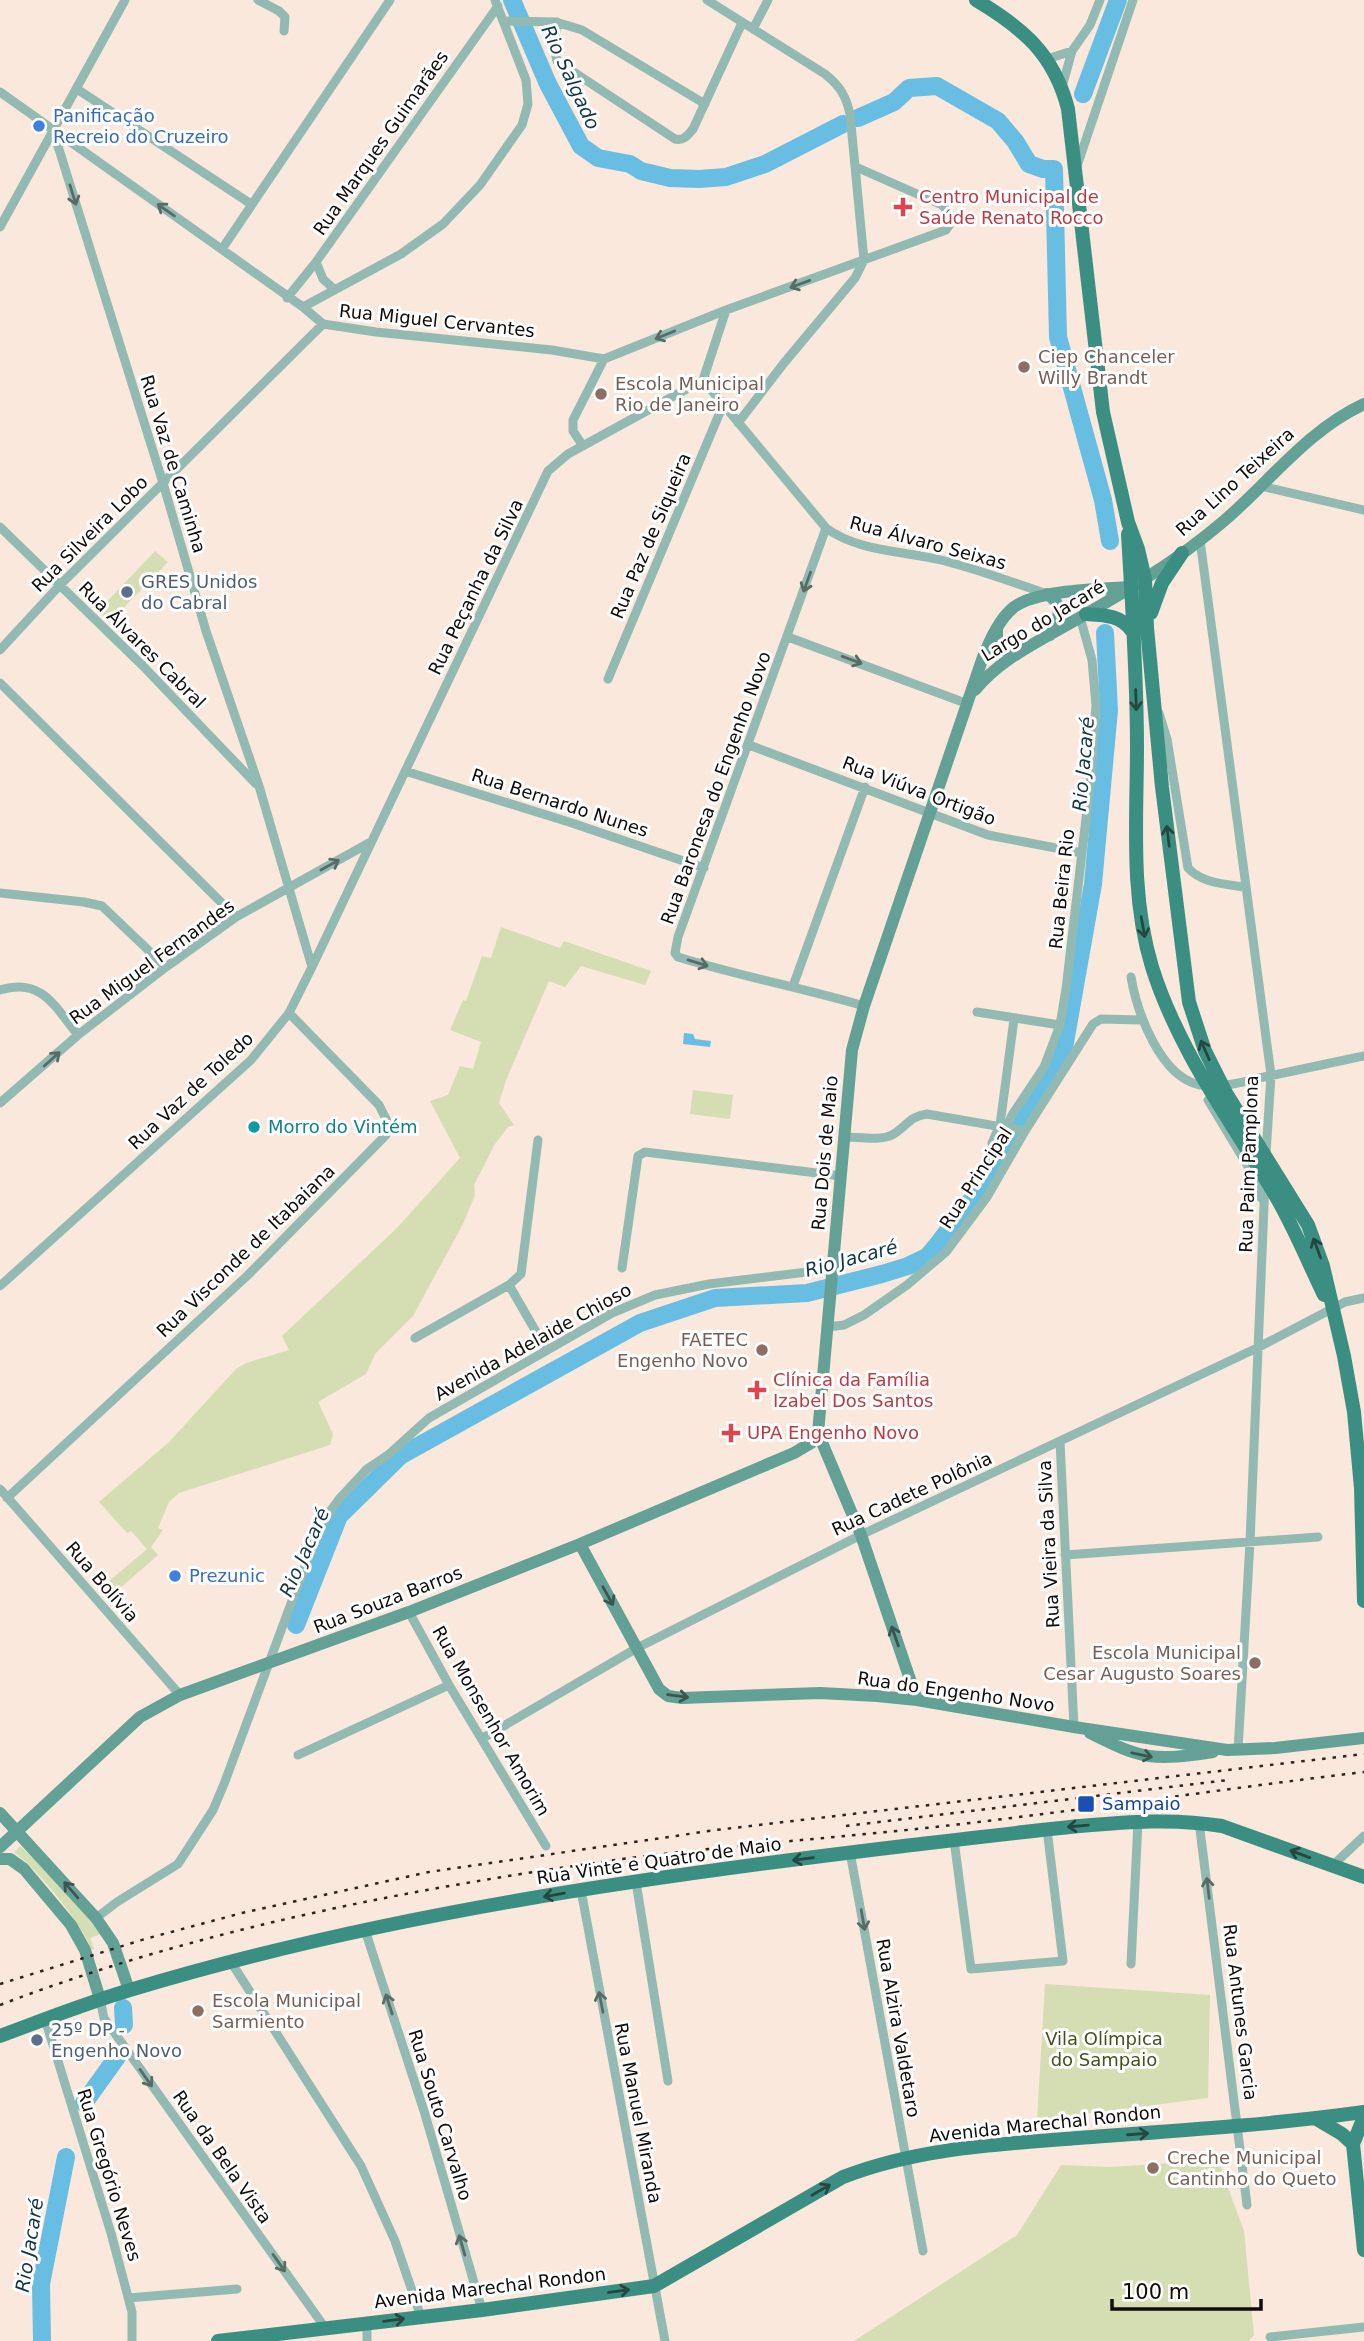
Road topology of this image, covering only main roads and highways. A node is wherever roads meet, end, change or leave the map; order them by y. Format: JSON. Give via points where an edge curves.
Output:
{"nodes":[{"id":1,"x":976,"y":0,"type":"edge"},
{"id":2,"x":1364,"y":404,"type":"edge"},
{"id":3,"x":1128,"y":522,"type":"junction"},
{"id":4,"x":1182,"y":553,"type":"junction"},
{"id":5,"x":1145,"y":579,"type":"junction"},
{"id":6,"x":1131,"y":587,"type":"junction"},
{"id":7,"x":1047,"y":594,"type":"junction"},
{"id":8,"x":1083,"y":616,"type":"junction"},
{"id":9,"x":998,"y":626,"type":"junction"},
{"id":10,"x":1147,"y":628,"type":"junction"},
{"id":11,"x":1132,"y":631,"type":"junction"},
{"id":12,"x":1050,"y":635,"type":"junction"},
{"id":13,"x":1016,"y":654,"type":"junction"},
{"id":14,"x":970,"y":698,"type":"junction"},
{"id":15,"x":1332,"y":1314,"type":"junction"},
{"id":16,"x":818,"y":1433,"type":"junction"},
{"id":17,"x":580,"y":1544,"type":"junction"},
{"id":18,"x":1364,"y":1601,"type":"edge"},
{"id":19,"x":917,"y":1700,"type":"junction"},
{"id":20,"x":1077,"y":1728,"type":"junction"},
{"id":21,"x":1364,"y":1738,"type":"edge"},
{"id":22,"x":1232,"y":1750,"type":"junction"},
{"id":23,"x":7,"y":1822,"type":"edge"},
{"id":24,"x":1,"y":1845,"type":"edge"},
{"id":25,"x":0,"y":1859,"type":"edge"},
{"id":26,"x":1364,"y":1877,"type":"edge"},
{"id":27,"x":129,"y":1990,"type":"junction"},
{"id":28,"x":100,"y":1999,"type":"junction"},
{"id":29,"x":0,"y":2036,"type":"edge"},
{"id":30,"x":1364,"y":2112,"type":"edge"},
{"id":31,"x":1364,"y":2117,"type":"edge"},
{"id":32,"x":1315,"y":2118,"type":"junction"},
{"id":33,"x":1357,"y":2146,"type":"edge"},
{"id":34,"x":1364,"y":2250,"type":"edge"},
{"id":35,"x":218,"y":2341,"type":"edge"}],
"edges":[{"from":1,"to":3,"type":"main road","via":[[1029,37],[1047,59],[1067,102],[1100,393]]},
{"from":2,"to":4,"type":"main road","name":"Rua Lino Teixeira","via":[[1314,435]]},
{"from":3,"to":5,"type":"main road"},
{"from":3,"to":6,"type":"main road"},
{"from":4,"to":5,"type":"main road","name":"Rua Lino Teixeira"},
{"from":4,"to":10,"type":"main road","via":[[1158,591]]},
{"from":5,"to":6,"type":"main road","name":"Rua Lino Teixeira"},
{"from":5,"to":10,"type":"main road"},
{"from":6,"to":7,"type":"main road","name":"Largo do Jacaré"},
{"from":6,"to":8,"type":"main road","name":"Largo do Jacaré"},
{"from":6,"to":11,"type":"main road"},
{"from":7,"to":9,"type":"main road","name":"Largo do Jacaré","via":[[1013,608]]},
{"from":7,"to":12,"type":"main road","via":[[1059,608]]},
{"from":8,"to":11,"type":"main road","via":[[1122,620]]},
{"from":8,"to":12,"type":"main road","name":"Largo do Jacaré"},
{"from":9,"to":13,"type":"main road","via":[[997,643]]},
{"from":9,"to":14,"type":"main road","name":"Largo do Jacaré","via":[[982,657]]},
{"from":15,"to":10,"type":"main road","one_way":true,"via":[[1317,1247],[1288,1191],[1226,1093],[1195,1024],[1185,976]]},
{"from":11,"to":15,"type":"main road","one_way":true,"via":[[1139,898],[1152,967],[1180,1034],[1276,1197]]},
{"from":12,"to":13,"type":"main road","name":"Largo do Jacaré"},
{"from":13,"to":14,"type":"main road","name":"Largo do Jacaré","via":[[992,671]]},
{"from":14,"to":16,"type":"main road","name":"Rua Dois de Maio","via":[[852,1050]]},
{"from":15,"to":18,"type":"main road","via":[[1349,1379],[1361,1488]]},
{"from":16,"to":17,"type":"main road","name":"Rua Souza Barros","via":[[794,1453]]},
{"from":19,"to":16,"type":"main road","name":"Rua Dois de Maio","one_way":true,"via":[[860,1535]]},
{"from":17,"to":19,"type":"main road","name":"Rua do Engenho Novo","one_way":true,"via":[[663,1693],[674,1697],[820,1693]]},
{"from":17,"to":23,"type":"main road","name":"Rua Souza Barros","via":[[180,1695],[140,1717],[49,1803]]},
{"from":19,"to":20,"type":"main road","name":"Rua do Engenho Novo"},
{"from":20,"to":22,"type":"main road","name":"Rua do Engenho Novo"},
{"from":20,"to":22,"type":"main road","name":"Rua do Engenho Novo","one_way":true,"via":[[1142,1756],[1173,1758]]},
{"from":21,"to":22,"type":"main road"},
{"from":23,"to":24,"type":"main road","name":"Rua Souza Barros"},
{"from":27,"to":23,"type":"main road","one_way":true,"via":[[113,1943],[96,1918]]},
{"from":25,"to":28,"type":"main road","via":[[10,1859],[24,1869],[71,1925],[85,1950]]},
{"from":26,"to":27,"type":"main road","name":"Rua Vinte e Quatro de Maio","one_way":true,"via":[[1199,1822],[1047,1829],[581,1890],[365,1930]]},
{"from":27,"to":28,"type":"main road","name":"Rua Vinte e Quatro de Maio"},
{"from":28,"to":29,"type":"main road","name":"Rua Vinte e Quatro de Maio"},
{"from":30,"to":32,"type":"main road","name":"Avenida Marechal Rondon"},
{"from":31,"to":33,"type":"main road"},
{"from":32,"to":33,"type":"main road"},
{"from":35,"to":32,"type":"main road","name":"Avenida Marechal Rondon","one_way":true,"via":[[654,2286],[844,2177],[876,2165],[970,2148]]},
{"from":33,"to":34,"type":"main road"}]}
